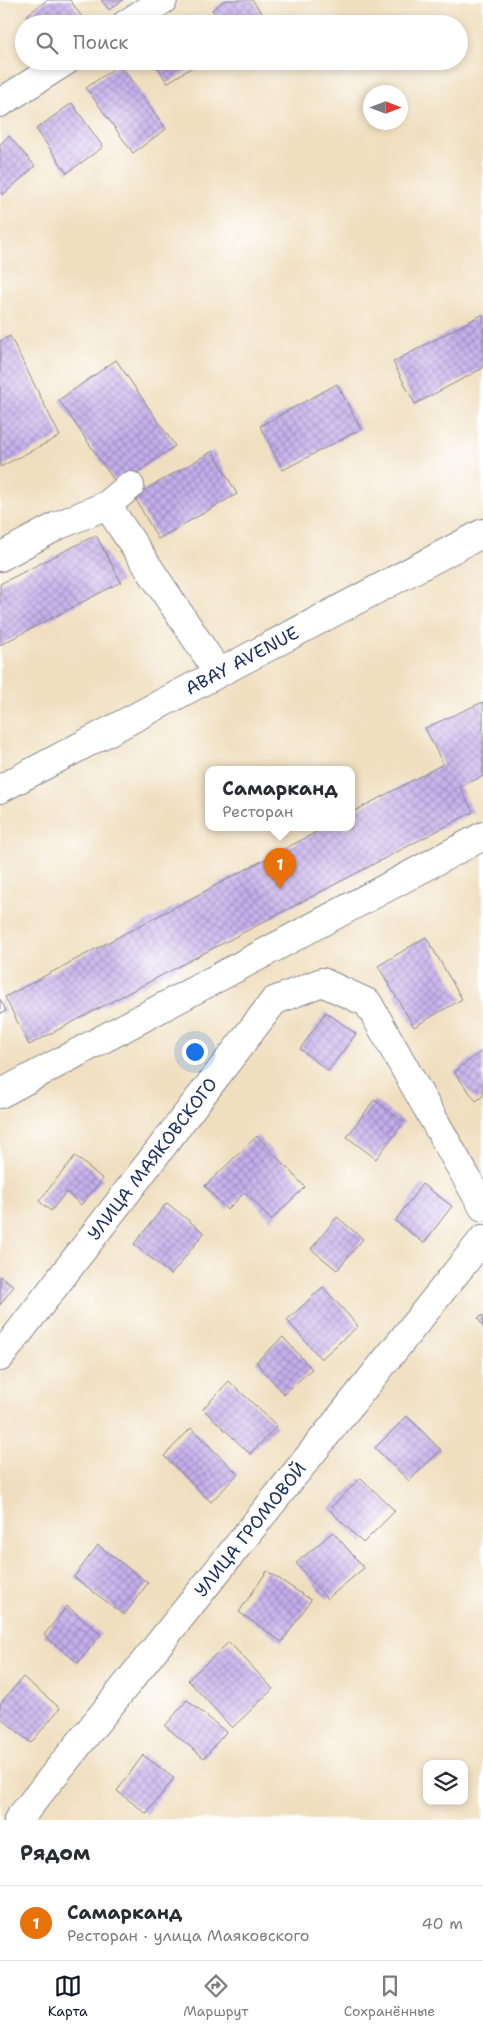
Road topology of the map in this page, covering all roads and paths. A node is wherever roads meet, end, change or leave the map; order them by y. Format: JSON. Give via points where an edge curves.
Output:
{"nodes":[{"id":1,"x":164,"y":0,"type":"edge"},
{"id":2,"x":140,"y":15,"type":"edge"},
{"id":3,"x":52,"y":70,"type":"edge"},
{"id":4,"x":0,"y":103,"type":"edge"},
{"id":5,"x":130,"y":486,"type":"dead end"},
{"id":6,"x":106,"y":505,"type":"junction"},
{"id":7,"x":483,"y":533,"type":"edge"},
{"id":8,"x":0,"y":557,"type":"edge"},
{"id":9,"x":218,"y":672,"type":"junction"},
{"id":10,"x":0,"y":789,"type":"edge"},
{"id":11,"x":483,"y":836,"type":"edge"},
{"id":12,"x":0,"y":1094,"type":"edge"},
{"id":13,"x":483,"y":1207,"type":"edge"},
{"id":14,"x":483,"y":1239,"type":"edge"},
{"id":15,"x":0,"y":1357,"type":"edge"},
{"id":16,"x":18,"y":1820,"type":"edge"}],
"edges":[{"from":1,"to":2,"type":"street"},
{"from":3,"to":4,"type":"street"},
{"from":5,"to":6,"type":"street"},
{"from":6,"to":8,"type":"street","via":[[57,526]]},
{"from":6,"to":9,"type":"street"},
{"from":7,"to":9,"type":"street","name":"ABAY AVENUE"},
{"from":9,"to":10,"type":"street","name":"ABAY AVENUE"},
{"from":11,"to":12,"type":"street"},
{"from":13,"to":15,"type":"street","name":"УЛИЦА МАЯКОВСКОГО","via":[[368,1003],[322,982],[274,1001]]},
{"from":14,"to":16,"type":"street","name":"УЛИЦА ГРОМОВОЙ"}]}
